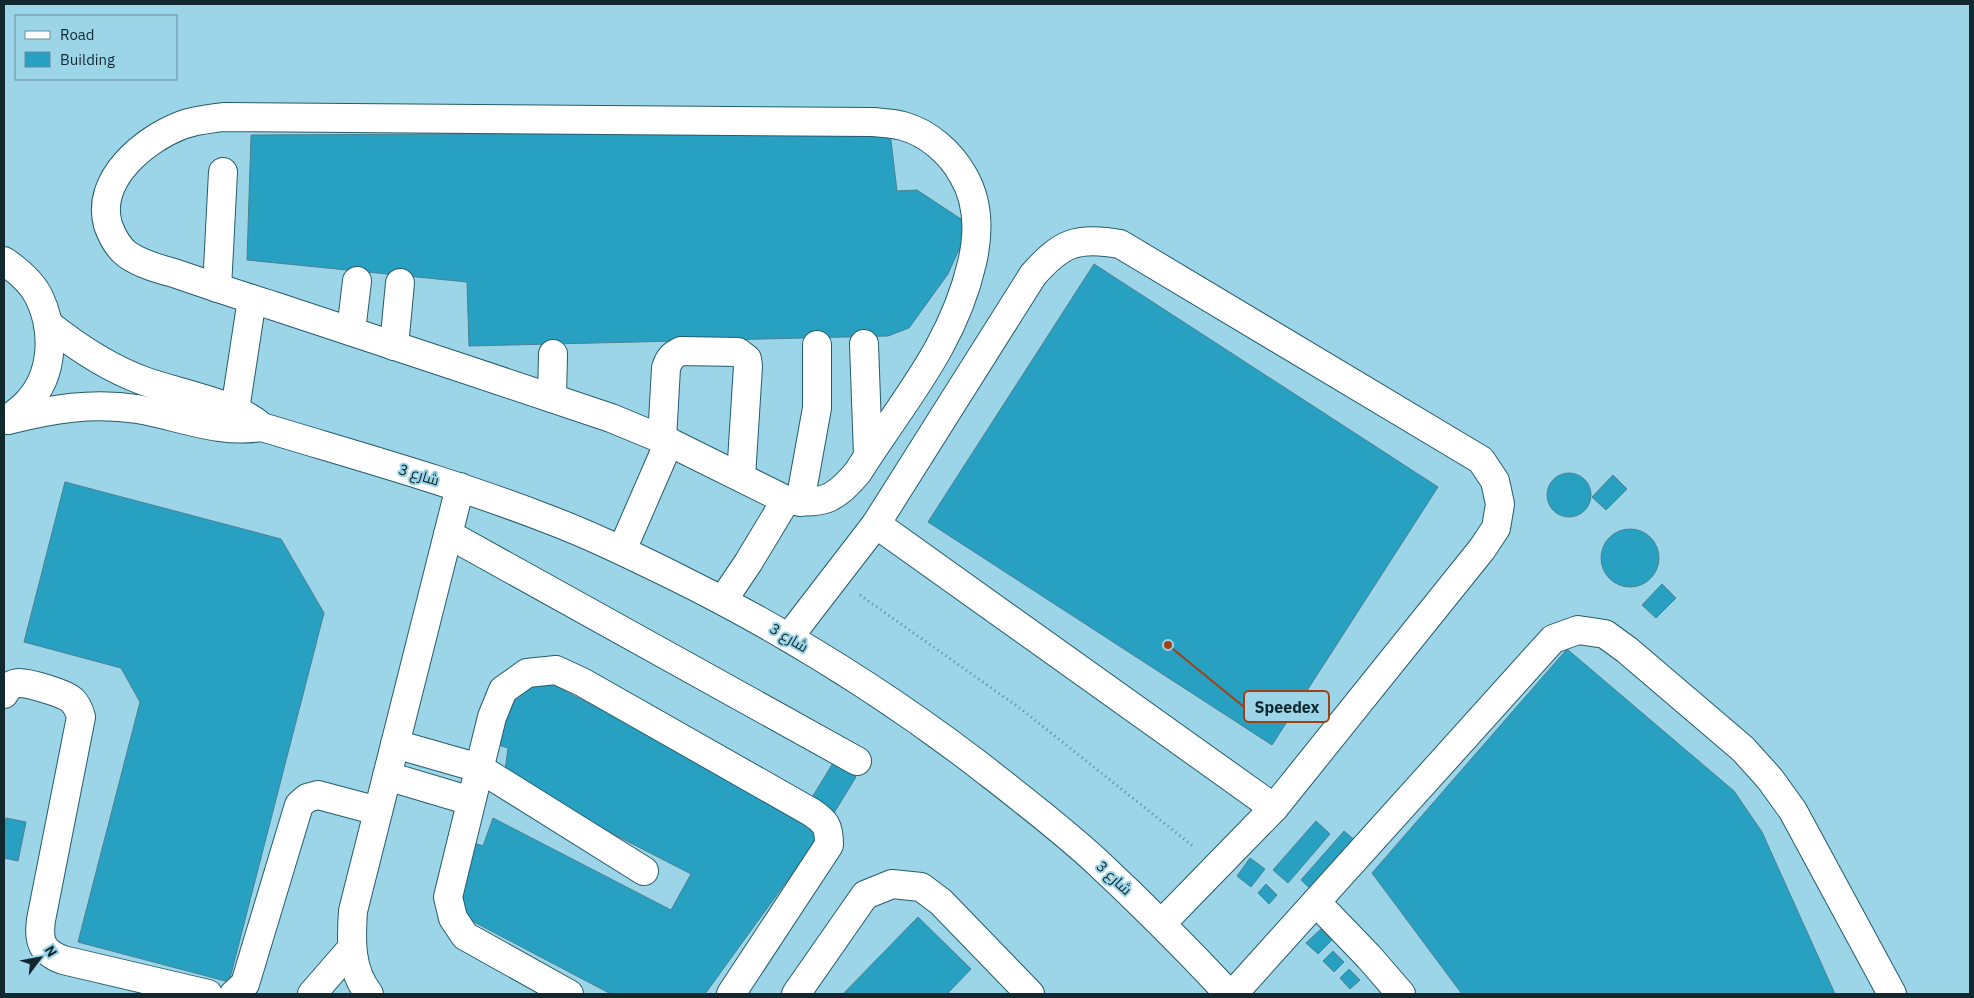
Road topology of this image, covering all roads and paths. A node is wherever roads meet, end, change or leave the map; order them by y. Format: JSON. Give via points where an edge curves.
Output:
{"nodes":[{"id":1,"x":223,"y":172,"type":"dead end"},
{"id":2,"x":4,"y":262,"type":"edge"},
{"id":3,"x":357,"y":281,"type":"dead end"},
{"id":4,"x":400,"y":283,"type":"dead end"},
{"id":5,"x":217,"y":288,"type":"junction"},
{"id":6,"x":252,"y":299,"type":"junction"},
{"id":7,"x":48,"y":324,"type":"junction"},
{"id":8,"x":351,"y":331,"type":"junction"},
{"id":9,"x":864,"y":344,"type":"dead end"},
{"id":10,"x":817,"y":345,"type":"dead end"},
{"id":11,"x":394,"y":346,"type":"junction"},
{"id":12,"x":553,"y":354,"type":"dead end"},
{"id":13,"x":552,"y":398,"type":"junction"},
{"id":14,"x":235,"y":410,"type":"junction"},
{"id":15,"x":6,"y":421,"type":"edge"},
{"id":16,"x":262,"y":427,"type":"junction"},
{"id":17,"x":665,"y":440,"type":"junction"},
{"id":18,"x":868,"y":455,"type":"junction"},
{"id":19,"x":741,"y":477,"type":"junction"},
{"id":20,"x":460,"y":487,"type":"junction"},
{"id":21,"x":793,"y":501,"type":"junction"},
{"id":22,"x":876,"y":524,"type":"junction"},
{"id":23,"x":448,"y":534,"type":"junction"},
{"id":24,"x":622,"y":550,"type":"junction"},
{"id":25,"x":835,"y":577,"type":"junction"},
{"id":26,"x":723,"y":600,"type":"junction"},
{"id":27,"x":789,"y":637,"type":"junction"},
{"id":28,"x":4,"y":694,"type":"edge"},
{"id":29,"x":395,"y":744,"type":"junction"},
{"id":30,"x":857,"y":761,"type":"dead end"},
{"id":31,"x":479,"y":768,"type":"junction"},
{"id":32,"x":387,"y":776,"type":"junction"},
{"id":33,"x":471,"y":801,"type":"junction"},
{"id":34,"x":1274,"y":808,"type":"junction"},
{"id":35,"x":378,"y":812,"type":"junction"},
{"id":36,"x":1218,"y":866,"type":"junction"},
{"id":37,"x":644,"y":871,"type":"dead end"},
{"id":38,"x":1316,"y":902,"type":"junction"},
{"id":39,"x":1162,"y":923,"type":"junction"},
{"id":40,"x":352,"y":948,"type":"junction"},
{"id":41,"x":367,"y":993,"type":"edge"},
{"id":42,"x":208,"y":994,"type":"edge"},
{"id":43,"x":234,"y":994,"type":"edge"},
{"id":44,"x":312,"y":994,"type":"edge"},
{"id":45,"x":569,"y":994,"type":"edge"},
{"id":46,"x":731,"y":994,"type":"edge"},
{"id":47,"x":796,"y":994,"type":"edge"},
{"id":48,"x":1030,"y":994,"type":"edge"},
{"id":49,"x":1229,"y":994,"type":"edge"},
{"id":50,"x":1233,"y":994,"type":"edge"},
{"id":51,"x":1401,"y":994,"type":"edge"},
{"id":52,"x":1892,"y":994,"type":"edge"}],
"edges":[{"from":1,"to":5,"type":"street"},
{"from":2,"to":7,"type":"street","via":[[19,272],[38,295]]},
{"from":3,"to":8,"type":"street"},
{"from":4,"to":11,"type":"street"},
{"from":5,"to":6,"type":"street"},
{"from":5,"to":18,"type":"street","via":[[128,255],[112,238],[106,216],[108,192],[132,157],[165,132],[203,119],[862,122],[903,126],[931,139],[955,160],[970,187],[977,217],[975,248],[966,288],[944,341]]},
{"from":6,"to":8,"type":"street"},
{"from":6,"to":14,"type":"street"},
{"from":7,"to":14,"type":"street","name":"شارع 3","via":[[86,352],[119,370]]},
{"from":7,"to":15,"type":"street","via":[[50,352],[43,378],[28,402]]},
{"from":8,"to":11,"type":"street"},
{"from":9,"to":18,"type":"street"},
{"from":10,"to":21,"type":"street","via":[[817,408]]},
{"from":11,"to":13,"type":"street"},
{"from":12,"to":13,"type":"street"},
{"from":13,"to":17,"type":"street"},
{"from":14,"to":16,"type":"street","name":"شارع 3"},
{"from":15,"to":16,"type":"street","name":"شارع 3","via":[[59,408],[112,406],[233,430]]},
{"from":16,"to":20,"type":"street","name":"شارع 3"},
{"from":17,"to":19,"type":"street"},
{"from":17,"to":19,"type":"street","via":[[668,360],[681,350],[743,354],[748,366]]},
{"from":17,"to":24,"type":"street"},
{"from":18,"to":21,"type":"street","via":[[845,488],[827,499],[806,503]]},
{"from":19,"to":21,"type":"street"},
{"from":20,"to":23,"type":"street"},
{"from":20,"to":24,"type":"street","name":"شارع 3","via":[[547,518]]},
{"from":21,"to":26,"type":"street"},
{"from":22,"to":25,"type":"street"},
{"from":22,"to":34,"type":"street"},
{"from":22,"to":34,"type":"street","via":[[1033,276],[1049,256],[1071,244],[1095,240],[1120,244],[1481,460],[1495,480],[1500,504],[1496,528]]},
{"from":23,"to":29,"type":"street"},
{"from":23,"to":30,"type":"street"},
{"from":24,"to":26,"type":"street","name":"شارع 3"},
{"from":25,"to":27,"type":"street"},
{"from":25,"to":36,"type":"path","via":[[1021,709]]},
{"from":26,"to":27,"type":"street","name":"شارع 3"},
{"from":27,"to":39,"type":"street","name":"شارع 3","via":[[869,687],[1021,798]]},
{"from":28,"to":42,"type":"street","via":[[10,686],[18,683],[59,694],[78,706],[81,717],[41,920],[42,946],[63,960]]},
{"from":29,"to":31,"type":"street"},
{"from":29,"to":32,"type":"street"},
{"from":31,"to":33,"type":"street"},
{"from":31,"to":37,"type":"street"},
{"from":31,"to":46,"type":"street","via":[[492,717],[503,690],[527,673],[556,670],[822,819],[829,831],[829,845]]},
{"from":32,"to":33,"type":"street"},
{"from":32,"to":35,"type":"street"},
{"from":33,"to":45,"type":"street","via":[[448,897],[453,918],[466,936]]},
{"from":34,"to":36,"type":"street"},
{"from":35,"to":40,"type":"street","via":[[353,910]]},
{"from":35,"to":43,"type":"street","via":[[318,795],[299,805],[245,984]]},
{"from":36,"to":39,"type":"street"},
{"from":38,"to":50,"type":"street"},
{"from":38,"to":51,"type":"street"},
{"from":38,"to":52,"type":"street","via":[[1553,639],[1578,630],[1605,634],[1743,749],[1770,779],[1793,811]]},
{"from":39,"to":49,"type":"street","name":"شارع 3"},
{"from":40,"to":41,"type":"street","via":[[355,968]]},
{"from":40,"to":44,"type":"street"},
{"from":47,"to":48,"type":"street","via":[[865,895],[892,884],[921,887],[941,902]]}]}
